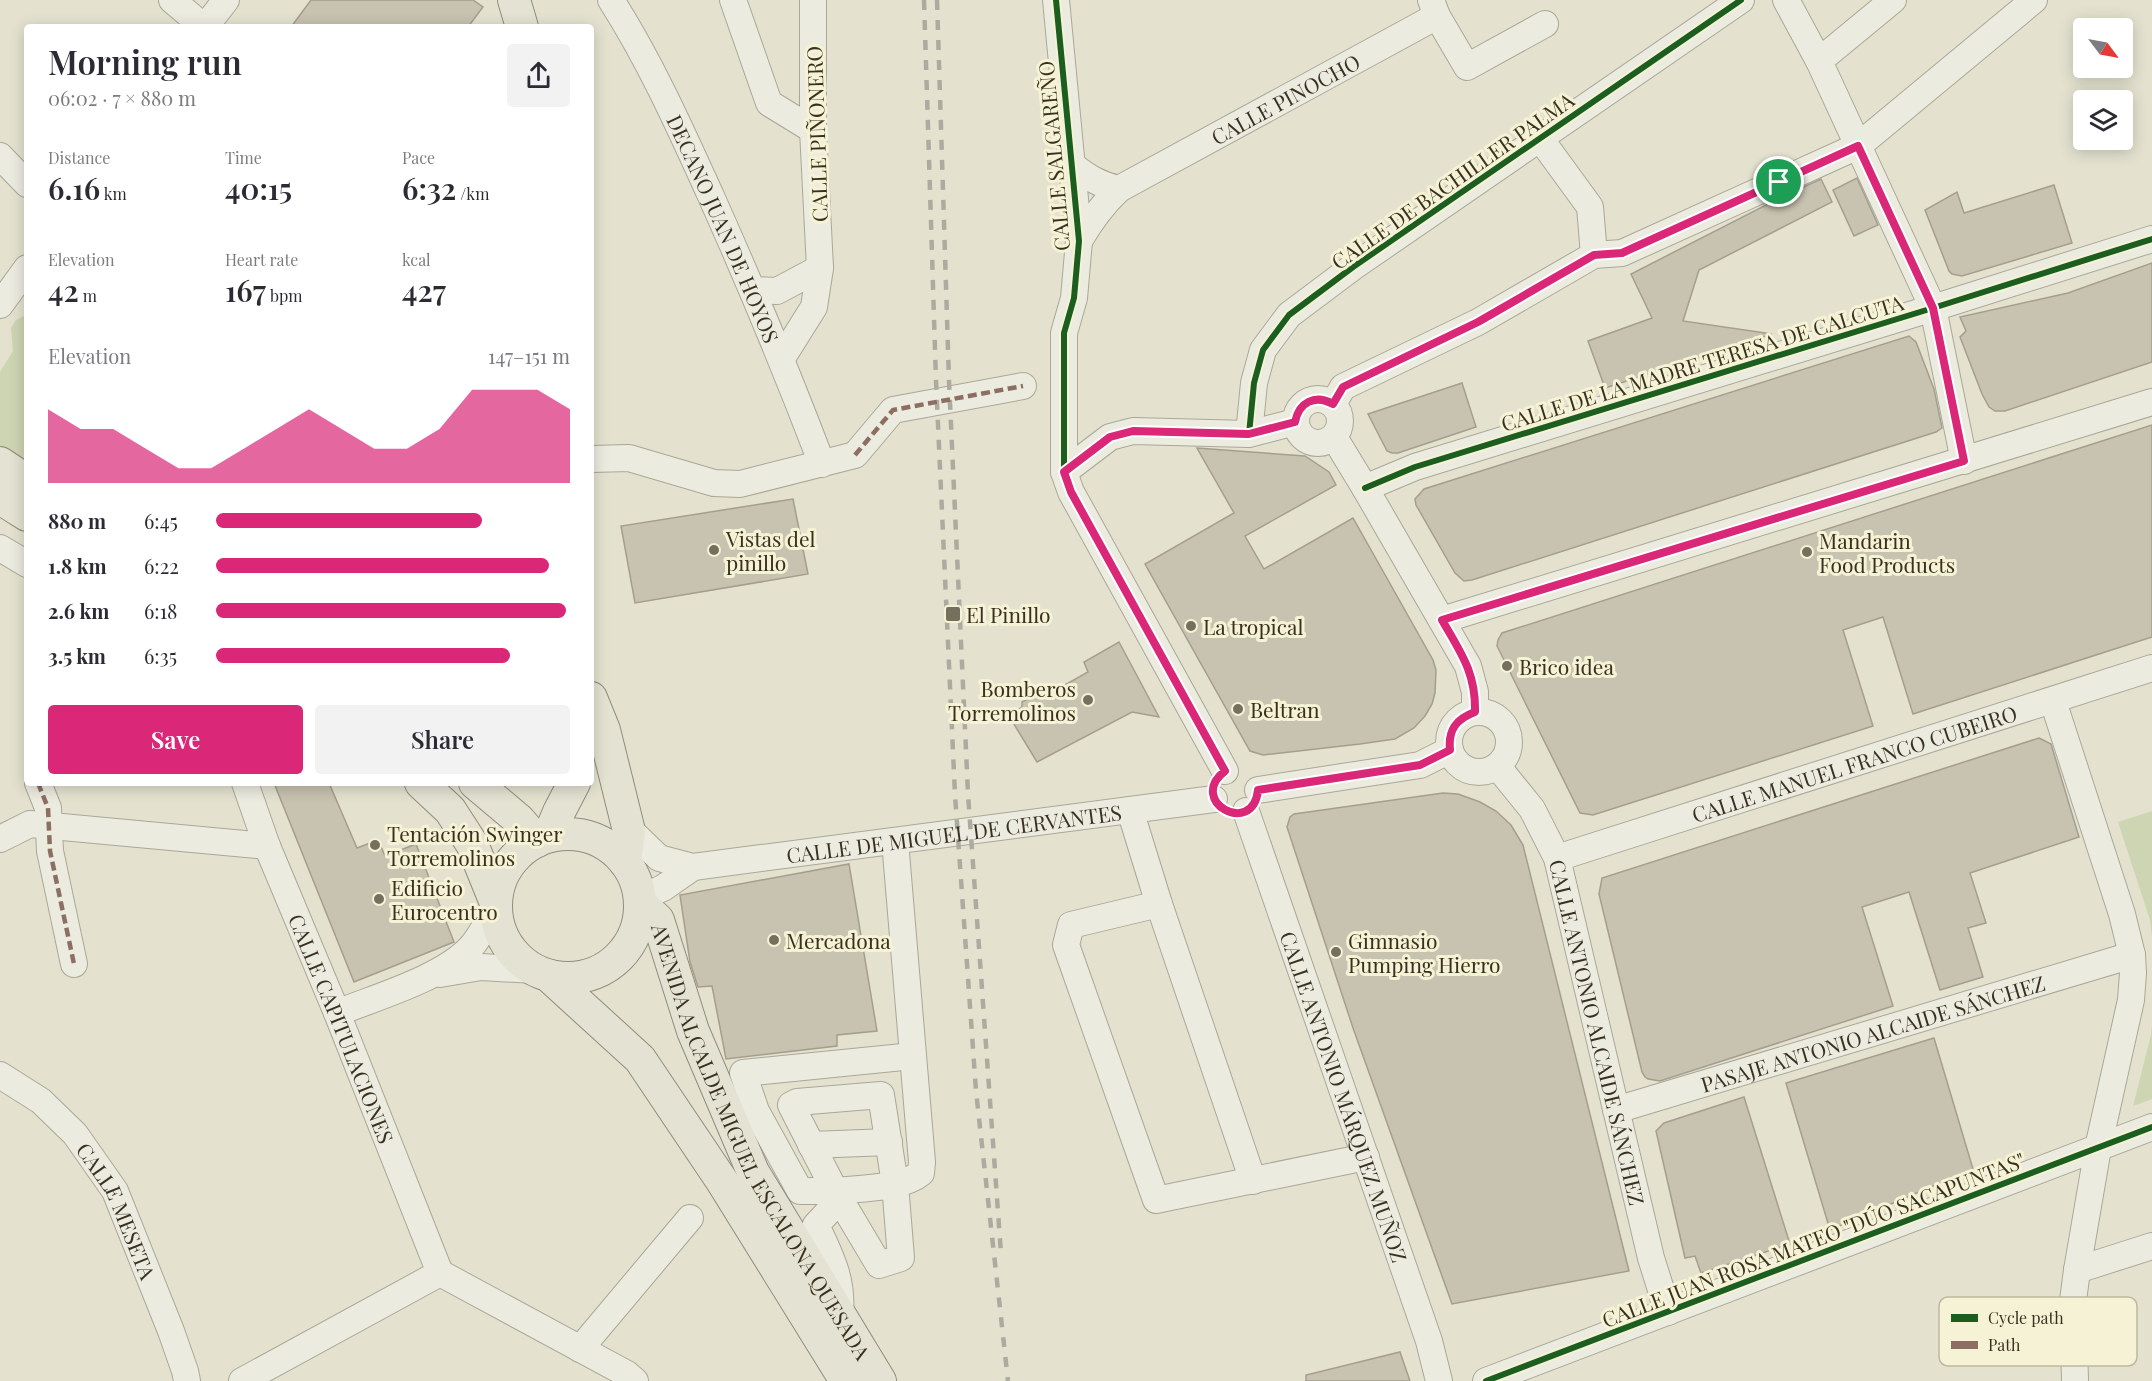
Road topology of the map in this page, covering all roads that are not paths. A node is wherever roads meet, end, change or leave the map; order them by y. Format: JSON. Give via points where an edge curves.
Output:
{"nodes":[{"id":1,"x":172,"y":0,"type":"edge"},
{"id":2,"x":226,"y":0,"type":"edge"},
{"id":3,"x":514,"y":0,"type":"edge"},
{"id":4,"x":611,"y":0,"type":"edge"},
{"id":5,"x":733,"y":0,"type":"edge"},
{"id":6,"x":813,"y":0,"type":"edge"},
{"id":7,"x":1056,"y":0,"type":"edge"},
{"id":8,"x":1741,"y":0,"type":"edge"},
{"id":9,"x":1786,"y":0,"type":"edge"},
{"id":10,"x":1893,"y":0,"type":"edge"},
{"id":11,"x":2034,"y":0,"type":"edge"},
{"id":12,"x":1434,"y":8,"type":"edge"},
{"id":13,"x":201,"y":24,"type":"edge"},
{"id":14,"x":207,"y":24,"type":"edge"},
{"id":15,"x":521,"y":24,"type":"edge"},
{"id":16,"x":1545,"y":24,"type":"dead end"},
{"id":17,"x":1819,"y":61,"type":"junction"},
{"id":18,"x":813,"y":130,"type":"junction"},
{"id":19,"x":1858,"y":146,"type":"junction"},
{"id":20,"x":1547,"y":148,"type":"dead end"},
{"id":21,"x":0,"y":156,"type":"edge"},
{"id":22,"x":1071,"y":164,"type":"junction"},
{"id":23,"x":24,"y":181,"type":"edge"},
{"id":24,"x":1119,"y":189,"type":"junction"},
{"id":25,"x":2152,"y":239,"type":"edge"},
{"id":26,"x":1079,"y":241,"type":"junction"},
{"id":27,"x":1594,"y":255,"type":"junction"},
{"id":28,"x":820,"y":268,"type":"junction"},
{"id":29,"x":24,"y":272,"type":"edge"},
{"id":30,"x":753,"y":290,"type":"junction"},
{"id":31,"x":0,"y":305,"type":"edge"},
{"id":32,"x":1933,"y":308,"type":"junction"},
{"id":33,"x":782,"y":358,"type":"junction"},
{"id":34,"x":1023,"y":387,"type":"dead end"},
{"id":35,"x":2152,"y":402,"type":"edge"},
{"id":36,"x":1333,"y":404,"type":"junction"},
{"id":37,"x":1295,"y":422,"type":"junction"},
{"id":38,"x":1249,"y":434,"type":"junction"},
{"id":39,"x":1334,"y":437,"type":"junction"},
{"id":40,"x":594,"y":459,"type":"edge"},
{"id":41,"x":1964,"y":461,"type":"junction"},
{"id":42,"x":0,"y":463,"type":"edge"},
{"id":43,"x":822,"y":464,"type":"junction"},
{"id":44,"x":1064,"y":472,"type":"junction"},
{"id":45,"x":24,"y":479,"type":"edge"},
{"id":46,"x":1365,"y":488,"type":"junction"},
{"id":47,"x":0,"y":498,"type":"edge"},
{"id":48,"x":24,"y":512,"type":"edge"},
{"id":49,"x":0,"y":548,"type":"edge"},
{"id":50,"x":24,"y":562,"type":"edge"},
{"id":51,"x":1442,"y":620,"type":"junction"},
{"id":52,"x":2152,"y":668,"type":"edge"},
{"id":53,"x":2053,"y":701,"type":"junction"},
{"id":54,"x":594,"y":705,"type":"edge"},
{"id":55,"x":1475,"y":712,"type":"junction"},
{"id":56,"x":1450,"y":750,"type":"junction"},
{"id":57,"x":1498,"y":767,"type":"junction"},
{"id":58,"x":1225,"y":771,"type":"junction"},
{"id":59,"x":39,"y":786,"type":"edge"},
{"id":60,"x":246,"y":786,"type":"edge"},
{"id":61,"x":424,"y":786,"type":"edge"},
{"id":62,"x":479,"y":786,"type":"edge"},
{"id":63,"x":572,"y":786,"type":"edge"},
{"id":64,"x":1214,"y":799,"type":"junction"},
{"id":65,"x":1252,"y":801,"type":"junction"},
{"id":66,"x":1130,"y":810,"type":"junction"},
{"id":67,"x":49,"y":824,"type":"junction"},
{"id":68,"x":629,"y":829,"type":"junction"},
{"id":69,"x":0,"y":839,"type":"edge"},
{"id":70,"x":543,"y":839,"type":"junction"},
{"id":71,"x":895,"y":841,"type":"junction"},
{"id":72,"x":267,"y":846,"type":"junction"},
{"id":73,"x":659,"y":858,"type":"junction"},
{"id":74,"x":1557,"y":858,"type":"junction"},
{"id":75,"x":627,"y":865,"type":"junction"},
{"id":76,"x":693,"y":867,"type":"junction"},
{"id":77,"x":640,"y":900,"type":"junction"},
{"id":78,"x":1159,"y":904,"type":"junction"},
{"id":79,"x":496,"y":905,"type":"junction"},
{"id":80,"x":2132,"y":955,"type":"junction"},
{"id":81,"x":74,"y":964,"type":"dead end"},
{"id":82,"x":542,"y":973,"type":"junction"},
{"id":83,"x":431,"y":975,"type":"junction"},
{"id":84,"x":337,"y":1013,"type":"junction"},
{"id":85,"x":913,"y":1056,"type":"junction"},
{"id":86,"x":0,"y":1075,"type":"edge"},
{"id":87,"x":1616,"y":1110,"type":"junction"},
{"id":88,"x":2152,"y":1127,"type":"edge"},
{"id":89,"x":889,"y":1142,"type":"junction"},
{"id":90,"x":811,"y":1145,"type":"junction"},
{"id":91,"x":2098,"y":1148,"type":"junction"},
{"id":92,"x":1366,"y":1157,"type":"junction"},
{"id":93,"x":1253,"y":1180,"type":"junction"},
{"id":94,"x":895,"y":1184,"type":"junction"},
{"id":95,"x":835,"y":1191,"type":"junction"},
{"id":96,"x":690,"y":1218,"type":"dead end"},
{"id":97,"x":2152,"y":1246,"type":"edge"},
{"id":98,"x":2077,"y":1270,"type":"junction"},
{"id":99,"x":440,"y":1273,"type":"junction"},
{"id":100,"x":2074,"y":1297,"type":"edge"},
{"id":101,"x":1668,"y":1312,"type":"junction"},
{"id":102,"x":840,"y":1315,"type":"junction"},
{"id":103,"x":580,"y":1349,"type":"junction"},
{"id":104,"x":2075,"y":1366,"type":"edge"},
{"id":105,"x":187,"y":1381,"type":"edge"},
{"id":106,"x":242,"y":1381,"type":"edge"},
{"id":107,"x":635,"y":1381,"type":"edge"},
{"id":108,"x":846,"y":1381,"type":"edge"},
{"id":109,"x":880,"y":1381,"type":"edge"},
{"id":110,"x":1438,"y":1381,"type":"edge"},
{"id":111,"x":1486,"y":1381,"type":"edge"},
{"id":112,"x":2075,"y":1381,"type":"edge"}],
"edges":[{"from":1,"to":13,"type":"street"},
{"from":2,"to":14,"type":"street"},
{"from":3,"to":15,"type":"main road"},
{"from":4,"to":30,"type":"street","name":"DECANO JUAN DE HOYOS","via":[[632,32],[686,141]]},
{"from":5,"to":18,"type":"street","via":[[769,103]]},
{"from":6,"to":18,"type":"street","name":"CALLE PIÑONERO"},
{"from":7,"to":22,"type":"street","name":"CALLE SALGAREÑO"},
{"from":8,"to":38,"type":"street","name":"CALLE DE BACHILLER PALMA","via":[[1289,315],[1263,350],[1254,383]]},
{"from":9,"to":17,"type":"street"},
{"from":10,"to":17,"type":"street"},
{"from":11,"to":19,"type":"street"},
{"from":12,"to":16,"type":"street","via":[[1467,67]]},
{"from":12,"to":24,"type":"street","name":"CALLE PINOCHO"},
{"from":17,"to":19,"type":"street"},
{"from":18,"to":28,"type":"street","name":"CALLE PIÑONERO"},
{"from":19,"to":27,"type":"street","via":[[1622,253]]},
{"from":19,"to":32,"type":"street"},
{"from":20,"to":27,"type":"street","via":[[1590,207]]},
{"from":21,"to":23,"type":"street"},
{"from":22,"to":24,"type":"street","via":[[1087,177]]},
{"from":22,"to":26,"type":"street","name":"CALLE SALGAREÑO"},
{"from":24,"to":26,"type":"street","name":"CALLE PINOCHO","via":[[1103,203]]},
{"from":25,"to":32,"type":"street","name":"CALLE DE LA MADRE TERESA DE CALCUTA"},
{"from":26,"to":44,"type":"street","name":"CALLE SALGAREÑO","via":[[1074,298],[1064,333]]},
{"from":27,"to":36,"type":"street","via":[[1478,322],[1343,387]]},
{"from":28,"to":30,"type":"street","via":[[777,291]]},
{"from":28,"to":33,"type":"street","name":"CALLE PIÑONERO","via":[[814,307]]},
{"from":29,"to":31,"type":"street"},
{"from":30,"to":33,"type":"street","name":"DECANO JUAN DE HOYOS"},
{"from":32,"to":41,"type":"street"},
{"from":32,"to":46,"type":"street","name":"CALLE DE LA MADRE TERESA DE CALCUTA","via":[[1415,467]]},
{"from":33,"to":43,"type":"street","name":"DECANO JUAN DE HOYOS"},
{"from":34,"to":43,"type":"street","via":[[893,410],[855,455]]},
{"from":35,"to":41,"type":"street"},
{"from":36,"to":37,"type":"street","via":[[1319,399],[1305,403]]},
{"from":36,"to":39,"type":"street","via":[[1340,417]]},
{"from":37,"to":38,"type":"street"},
{"from":37,"to":39,"type":"street","via":[[1300,436],[1313,443]]},
{"from":38,"to":44,"type":"street","via":[[1133,431],[1110,437]]},
{"from":39,"to":46,"type":"street"},
{"from":40,"to":43,"type":"street","via":[[629,458],[714,483],[740,484]]},
{"from":41,"to":51,"type":"street"},
{"from":42,"to":45,"type":"main road"},
{"from":44,"to":58,"type":"street","name":"CALLE SALGAREÑO","via":[[1071,492]]},
{"from":46,"to":51,"type":"street"},
{"from":47,"to":48,"type":"main road"},
{"from":49,"to":50,"type":"street"},
{"from":51,"to":55,"type":"street","via":[[1468,666],[1475,692]]},
{"from":52,"to":53,"type":"street","name":"CALLE MANUEL FRANCO CUBEIRO"},
{"from":53,"to":74,"type":"street","name":"CALLE MANUEL FRANCO CUBEIRO"},
{"from":53,"to":80,"type":"street"},
{"from":54,"to":68,"type":"main road"},
{"from":55,"to":56,"type":"street","via":[[1457,722],[1449,740]]},
{"from":55,"to":57,"type":"street","via":[[1493,716],[1506,729],[1509,749]]},
{"from":56,"to":57,"type":"street","via":[[1460,766],[1469,771],[1479,773]]},
{"from":56,"to":65,"type":"street","via":[[1420,765]]},
{"from":57,"to":74,"type":"street","name":"CALLE ANTONIO ALCAIDE SÁNCHEZ","via":[[1532,809]]},
{"from":58,"to":64,"type":"street","via":[[1216,780]]},
{"from":58,"to":65,"type":"street","via":[[1247,772],[1256,783]]},
{"from":59,"to":67,"type":"street","via":[[48,808]]},
{"from":60,"to":72,"type":"street","name":"CALLE CAPITULACIONES"},
{"from":61,"to":79,"type":"main road","via":[[450,810],[472,844]]},
{"from":62,"to":70,"type":"main road"},
{"from":63,"to":70,"type":"main road"},
{"from":64,"to":65,"type":"street","via":[[1231,813]]},
{"from":64,"to":66,"type":"street","name":"CALLE DE MIGUEL DE CERVANTES"},
{"from":65,"to":92,"type":"street","name":"CALLE ANTONIO MÁRQUEZ MUÑOZ"},
{"from":66,"to":71,"type":"street","name":"CALLE DE MIGUEL DE CERVANTES"},
{"from":66,"to":78,"type":"street"},
{"from":67,"to":69,"type":"street","via":[[30,824]]},
{"from":67,"to":72,"type":"street"},
{"from":67,"to":81,"type":"street","via":[[50,851]]},
{"from":68,"to":73,"type":"street"},
{"from":68,"to":75,"type":"main road"},
{"from":70,"to":75,"type":"main road","via":[[570,834],[591,837],[610,847]]},
{"from":70,"to":79,"type":"main road","via":[[520,852],[508,866]]},
{"from":71,"to":76,"type":"street","name":"CALLE DE MIGUEL DE CERVANTES"},
{"from":71,"to":85,"type":"street"},
{"from":72,"to":84,"type":"street","name":"CALLE CAPITULACIONES"},
{"from":73,"to":75,"type":"street"},
{"from":73,"to":76,"type":"street"},
{"from":74,"to":87,"type":"street","name":"CALLE ANTONIO ALCAIDE SÁNCHEZ"},
{"from":75,"to":77,"type":"main road","via":[[636,880]]},
{"from":76,"to":77,"type":"street"},
{"from":77,"to":82,"type":"main road","via":[[638,925],[628,946],[613,962],[593,974],[571,978]]},
{"from":77,"to":102,"type":"main road","name":"AVENIDA ALCALDE MIGUEL ESCALONA QUESADA","via":[[658,920],[693,1031],[753,1172]]},
{"from":78,"to":93,"type":"street"},
{"from":78,"to":93,"type":"street","via":[[1071,925],[1066,945],[1156,1200]]},
{"from":79,"to":82,"type":"main road","via":[[507,944],[519,959]]},
{"from":79,"to":83,"type":"street","via":[[471,947]]},
{"from":80,"to":87,"type":"street","name":"PASAJE ANTONIO ALCAIDE SÁNCHEZ"},
{"from":80,"to":91,"type":"street","via":[[2131,1000]]},
{"from":82,"to":83,"type":"street","via":[[481,967]]},
{"from":82,"to":108,"type":"main road","name":"AVENIDA ALCALDE MIGUEL ESCALONA QUESADA","via":[[640,1059],[722,1181]]},
{"from":83,"to":84,"type":"street"},
{"from":84,"to":99,"type":"street","name":"CALLE CAPITULACIONES"},
{"from":85,"to":94,"type":"street","via":[[921,1173]]},
{"from":85,"to":95,"type":"street","via":[[743,1073],[756,1111],[800,1191]]},
{"from":86,"to":105,"type":"street","name":"CALLE MESETA","via":[[41,1101],[75,1134],[115,1191]]},
{"from":87,"to":101,"type":"street","name":"CALLE ANTONIO ALCAIDE SÁNCHEZ","via":[[1651,1258]]},
{"from":88,"to":91,"type":"street","name":"CALLE JUAN ROSA MATEO \"DÚO SACAPUNTAS\""},
{"from":89,"to":90,"type":"street"},
{"from":89,"to":90,"type":"street","via":[[881,1095],[791,1105]]},
{"from":89,"to":94,"type":"street"},
{"from":90,"to":95,"type":"street"},
{"from":91,"to":98,"type":"street"},
{"from":91,"to":101,"type":"street","name":"CALLE JUAN ROSA MATEO \"DÚO SACAPUNTAS\""},
{"from":92,"to":93,"type":"street"},
{"from":92,"to":110,"type":"street","name":"CALLE ANTONIO MÁRQUEZ MUÑOZ","via":[[1429,1341]]},
{"from":94,"to":95,"type":"street"},
{"from":94,"to":95,"type":"street","via":[[901,1258],[879,1265]]},
{"from":95,"to":102,"type":"street","via":[[830,1210],[816,1225],[838,1274]]},
{"from":96,"to":103,"type":"street"},
{"from":97,"to":98,"type":"street"},
{"from":98,"to":100,"type":"street"},
{"from":99,"to":103,"type":"street"},
{"from":99,"to":106,"type":"street"},
{"from":101,"to":111,"type":"street","name":"CALLE JUAN ROSA MATEO \"DÚO SACAPUNTAS\""},
{"from":102,"to":109,"type":"main road","name":"AVENIDA ALCALDE MIGUEL ESCALONA QUESADA"},
{"from":103,"to":107,"type":"street"},
{"from":104,"to":112,"type":"street"}]}
